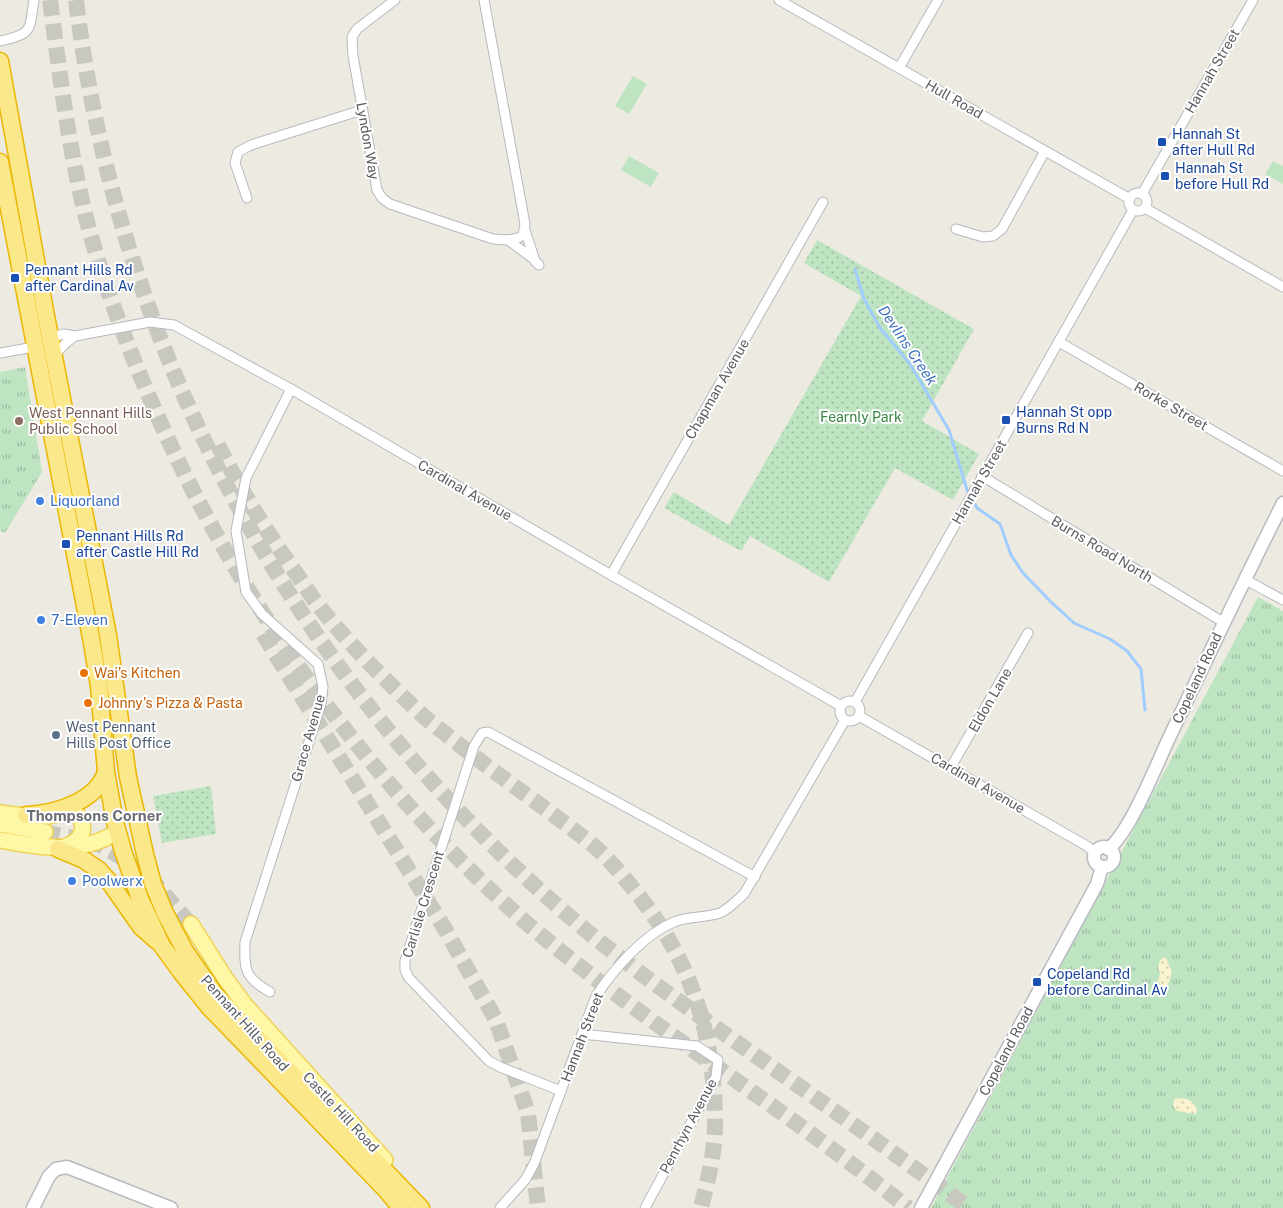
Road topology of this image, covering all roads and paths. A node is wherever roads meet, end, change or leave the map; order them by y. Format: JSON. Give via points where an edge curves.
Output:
{"nodes":[{"id":1,"x":34,"y":0,"type":"edge"},
{"id":2,"x":395,"y":0,"type":"edge"},
{"id":3,"x":484,"y":0,"type":"edge"},
{"id":4,"x":779,"y":0,"type":"edge"},
{"id":5,"x":938,"y":0,"type":"edge"},
{"id":6,"x":1253,"y":0,"type":"edge"},
{"id":7,"x":0,"y":41,"type":"edge"},
{"id":8,"x":0,"y":61,"type":"edge"},
{"id":9,"x":899,"y":68,"type":"junction"},
{"id":10,"x":362,"y":110,"type":"junction"},
{"id":11,"x":1046,"y":151,"type":"junction"},
{"id":12,"x":0,"y":162,"type":"edge"},
{"id":13,"x":1142,"y":194,"type":"junction"},
{"id":14,"x":247,"y":198,"type":"dead end"},
{"id":15,"x":1130,"y":198,"type":"junction"},
{"id":16,"x":823,"y":202,"type":"dead end"},
{"id":17,"x":1146,"y":208,"type":"junction"},
{"id":18,"x":1132,"y":210,"type":"junction"},
{"id":19,"x":956,"y":229,"type":"dead end"},
{"id":20,"x":525,"y":230,"type":"junction"},
{"id":21,"x":508,"y":240,"type":"junction"},
{"id":22,"x":1283,"y":287,"type":"edge"},
{"id":23,"x":75,"y":336,"type":"junction"},
{"id":24,"x":1059,"y":342,"type":"junction"},
{"id":25,"x":44,"y":350,"type":"junction"},
{"id":26,"x":0,"y":353,"type":"edge"},
{"id":27,"x":290,"y":389,"type":"junction"},
{"id":28,"x":1283,"y":471,"type":"edge"},
{"id":29,"x":982,"y":476,"type":"junction"},
{"id":30,"x":1283,"y":503,"type":"edge"},
{"id":31,"x":611,"y":575,"type":"junction"},
{"id":32,"x":1244,"y":579,"type":"junction"},
{"id":33,"x":1283,"y":600,"type":"edge"},
{"id":34,"x":1223,"y":622,"type":"junction"},
{"id":35,"x":1028,"y":634,"type":"dead end"},
{"id":36,"x":855,"y":702,"type":"junction"},
{"id":37,"x":842,"y":706,"type":"junction"},
{"id":38,"x":860,"y":716,"type":"junction"},
{"id":39,"x":845,"y":720,"type":"junction"},
{"id":40,"x":951,"y":767,"type":"junction"},
{"id":41,"x":106,"y":772,"type":"junction"},
{"id":42,"x":128,"y":777,"type":"junction"},
{"id":43,"x":0,"y":813,"type":"edge"},
{"id":44,"x":26,"y":814,"type":"junction"},
{"id":45,"x":0,"y":824,"type":"edge"},
{"id":46,"x":45,"y":832,"type":"tunnel mouth"},
{"id":47,"x":117,"y":832,"type":"junction"},
{"id":48,"x":0,"y":840,"type":"edge"},
{"id":49,"x":58,"y":849,"type":"junction"},
{"id":50,"x":1108,"y":849,"type":"junction"},
{"id":51,"x":1095,"y":853,"type":"junction"},
{"id":52,"x":1102,"y":867,"type":"junction"},
{"id":53,"x":755,"y":877,"type":"junction"},
{"id":54,"x":191,"y":924,"type":"tunnel mouth"},
{"id":55,"x":162,"y":946,"type":"junction"},
{"id":56,"x":270,"y":992,"type":"dead end"},
{"id":57,"x":582,"y":1034,"type":"junction"},
{"id":58,"x":561,"y":1091,"type":"junction"},
{"id":59,"x":420,"y":1207,"type":"edge"},
{"id":60,"x":34,"y":1208,"type":"edge"},
{"id":61,"x":171,"y":1208,"type":"edge"},
{"id":62,"x":401,"y":1208,"type":"edge"},
{"id":63,"x":500,"y":1208,"type":"edge"},
{"id":64,"x":644,"y":1208,"type":"edge"},
{"id":65,"x":921,"y":1208,"type":"edge"}],
"edges":[{"from":1,"to":7,"type":"street","via":[[32,20],[26,32]]},
{"from":2,"to":10,"type":"street","name":"Lyndon Way","via":[[362,24],[352,37]]},
{"from":3,"to":20,"type":"street","name":"Lyndon Way"},
{"from":4,"to":9,"type":"street","name":"Hull Road"},
{"from":5,"to":9,"type":"street"},
{"from":6,"to":13,"type":"street","name":"Hannah Street"},
{"from":8,"to":25,"type":"highway","via":[[47,318]]},
{"from":9,"to":11,"type":"street","name":"Hull Road"},
{"from":10,"to":14,"type":"street","via":[[238,152],[234,163]]},
{"from":10,"to":21,"type":"street","name":"Lyndon Way","via":[[375,183],[382,198],[409,212],[493,239]]},
{"from":11,"to":15,"type":"street","name":"Hull Road"},
{"from":11,"to":19,"type":"street","via":[[1002,228],[993,236],[983,237]]},
{"from":12,"to":25,"type":"highway","name":"Pennant Hills Road"},
{"from":13,"to":15,"type":"street"},
{"from":13,"to":17,"type":"street","via":[[1147,201]]},
{"from":15,"to":18,"type":"street"},
{"from":16,"to":31,"type":"street","name":"Chapman Avenue"},
{"from":17,"to":18,"type":"street","via":[[1139,212]]},
{"from":17,"to":22,"type":"street"},
{"from":18,"to":24,"type":"street","name":"Hannah Street"},
{"from":20,"to":21,"type":"street","via":[[521,237]]},
{"from":20,"to":21,"type":"street","name":"Lyndon Way","via":[[537,263]]},
{"from":23,"to":25,"type":"street","via":[[66,343]]},
{"from":23,"to":25,"type":"street","name":"Cardinal Avenue","via":[[64,334]]},
{"from":23,"to":27,"type":"street","name":"Cardinal Avenue","via":[[150,322],[174,325]]},
{"from":24,"to":28,"type":"street","name":"Rorke Street"},
{"from":24,"to":29,"type":"street","name":"Hannah Street"},
{"from":25,"to":26,"type":"street","name":"Cardinal Avenue"},
{"from":25,"to":41,"type":"highway","name":"Pennant Hills Road","via":[[99,686]]},
{"from":25,"to":42,"type":"highway","name":"Pennant Hills Road","via":[[108,635]]},
{"from":27,"to":31,"type":"street","name":"Cardinal Avenue"},
{"from":27,"to":56,"type":"street","name":"Grace Avenue","via":[[246,478],[236,531],[246,592],[262,614],[318,664],[323,686],[321,704],[246,942],[244,962],[250,978]]},
{"from":29,"to":34,"type":"street","name":"Burns Road North"},
{"from":29,"to":36,"type":"street","name":"Hannah Street"},
{"from":30,"to":32,"type":"main road","name":"Copeland Road"},
{"from":31,"to":37,"type":"street","name":"Cardinal Avenue"},
{"from":32,"to":33,"type":"street"},
{"from":32,"to":34,"type":"main road","name":"Copeland Road"},
{"from":34,"to":50,"type":"main road","name":"Copeland Road","via":[[1124,831]]},
{"from":35,"to":40,"type":"street","name":"Eldon Lane"},
{"from":36,"to":37,"type":"street","via":[[848,701]]},
{"from":36,"to":38,"type":"street"},
{"from":37,"to":39,"type":"street","via":[[840,715]]},
{"from":38,"to":39,"type":"street","via":[[848,722]]},
{"from":38,"to":40,"type":"street","name":"Cardinal Avenue"},
{"from":39,"to":53,"type":"street","name":"Hannah Street"},
{"from":40,"to":51,"type":"street","name":"Cardinal Avenue"},
{"from":41,"to":44,"type":"highway","via":[[98,786],[78,801],[55,810]]},
{"from":41,"to":47,"type":"highway","name":"Pennant Hills Road"},
{"from":42,"to":47,"type":"highway","via":[[127,822]]},
{"from":42,"to":59,"type":"highway","name":"Pennant Hills Road","via":[[151,878],[165,913],[204,979]]},
{"from":43,"to":44,"type":"main road"},
{"from":44,"to":49,"type":"main road","via":[[54,816],[70,812],[79,817],[83,826],[80,836]]},
{"from":45,"to":46,"type":"main road"},
{"from":47,"to":49,"type":"main road","via":[[87,844]]},
{"from":47,"to":55,"type":"highway","name":"Pennant Hills Road","via":[[140,899]]},
{"from":48,"to":49,"type":"main road"},
{"from":49,"to":55,"type":"highway","via":[[99,870],[141,927]]},
{"from":50,"to":51,"type":"main road"},
{"from":50,"to":52,"type":"main road","via":[[1113,853],[1113,859]]},
{"from":51,"to":52,"type":"main road","via":[[1095,862]]},
{"from":52,"to":65,"type":"main road","name":"Copeland Road","via":[[1097,884]]},
{"from":53,"to":57,"type":"street","name":"Hannah Street","via":[[744,894],[720,913],[676,921],[648,938],[601,988]]},
{"from":53,"to":58,"type":"street","name":"Carlisle Crescent","via":[[480,728],[404,960],[404,970],[489,1061]]},
{"from":54,"to":59,"type":"main road","name":"Castle Hill Road","via":[[221,973],[245,1004],[406,1183]]},
{"from":55,"to":62,"type":"highway","name":"Pennant Hills Road","via":[[209,1007]]},
{"from":57,"to":58,"type":"street","name":"Hannah Street"},
{"from":57,"to":64,"type":"street","name":"Penrhyn Avenue","via":[[697,1046],[718,1060],[716,1077]]},
{"from":58,"to":63,"type":"street","name":"Hannah Street","via":[[534,1164],[525,1180]]},
{"from":60,"to":61,"type":"main road","via":[[49,1176],[56,1169],[67,1167]]}]}
